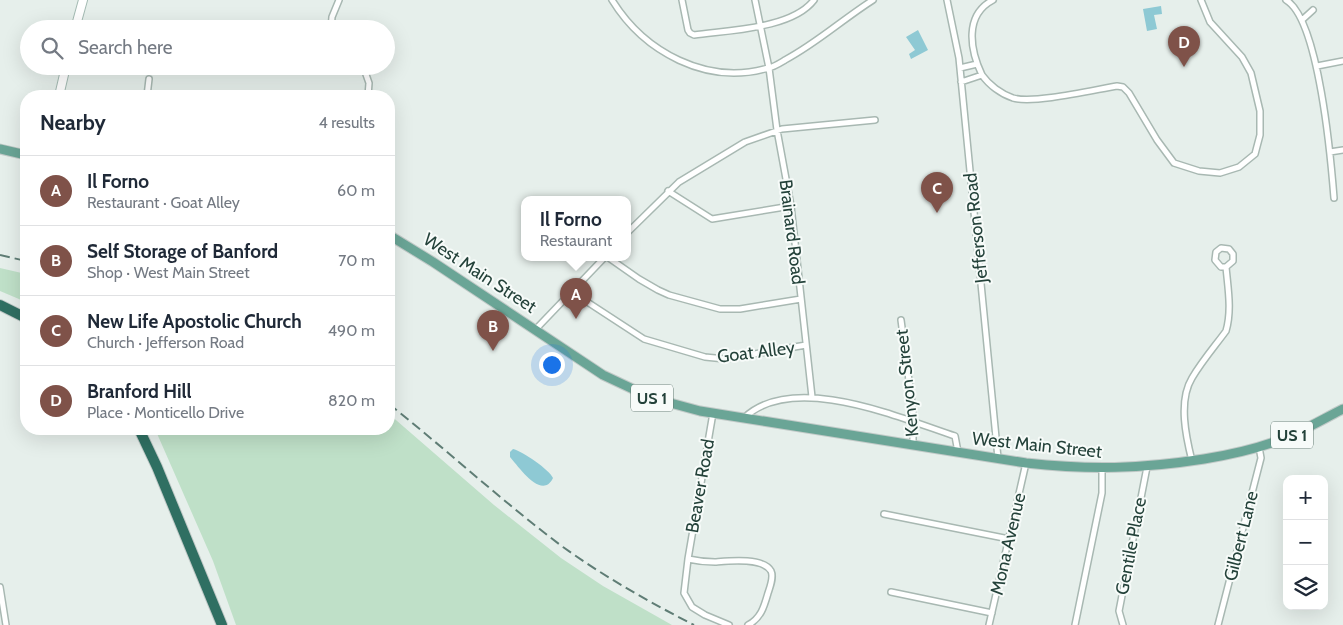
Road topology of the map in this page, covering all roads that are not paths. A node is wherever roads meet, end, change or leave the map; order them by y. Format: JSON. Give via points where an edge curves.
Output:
{"nodes":[{"id":1,"x":83,"y":0,"type":"edge"},
{"id":2,"x":339,"y":0,"type":"edge"},
{"id":3,"x":612,"y":0,"type":"edge"},
{"id":4,"x":682,"y":0,"type":"edge"},
{"id":5,"x":755,"y":0,"type":"edge"},
{"id":6,"x":814,"y":0,"type":"edge"},
{"id":7,"x":871,"y":0,"type":"edge"},
{"id":8,"x":947,"y":0,"type":"edge"},
{"id":9,"x":993,"y":0,"type":"edge"},
{"id":10,"x":1201,"y":0,"type":"edge"},
{"id":11,"x":1286,"y":0,"type":"edge"},
{"id":12,"x":1313,"y":10,"type":"dead end"},
{"id":13,"x":77,"y":20,"type":"edge"},
{"id":14,"x":332,"y":20,"type":"edge"},
{"id":15,"x":1302,"y":20,"type":"junction"},
{"id":16,"x":759,"y":26,"type":"junction"},
{"id":17,"x":1343,"y":60,"type":"edge"},
{"id":18,"x":977,"y":64,"type":"junction"},
{"id":19,"x":1317,"y":66,"type":"junction"},
{"id":20,"x":769,"y":68,"type":"junction"},
{"id":21,"x":960,"y":68,"type":"junction"},
{"id":22,"x":64,"y":75,"type":"edge"},
{"id":23,"x":366,"y":75,"type":"edge"},
{"id":24,"x":982,"y":75,"type":"junction"},
{"id":25,"x":149,"y":79,"type":"dead end"},
{"id":26,"x":961,"y":82,"type":"junction"},
{"id":27,"x":60,"y":90,"type":"edge"},
{"id":28,"x":148,"y":90,"type":"edge"},
{"id":29,"x":368,"y":90,"type":"edge"},
{"id":30,"x":875,"y":120,"type":"dead end"},
{"id":31,"x":777,"y":130,"type":"junction"},
{"id":32,"x":0,"y":148,"type":"edge"},
{"id":33,"x":1343,"y":150,"type":"edge"},
{"id":34,"x":1330,"y":152,"type":"junction"},
{"id":35,"x":20,"y":153,"type":"edge"},
{"id":36,"x":668,"y":191,"type":"junction"},
{"id":37,"x":1334,"y":198,"type":"dead end"},
{"id":38,"x":791,"y":206,"type":"junction"},
{"id":39,"x":631,"y":229,"type":"edge"},
{"id":40,"x":395,"y":238,"type":"edge"},
{"id":41,"x":601,"y":261,"type":"edge"},
{"id":42,"x":614,"y":261,"type":"edge"},
{"id":43,"x":1226,"y":267,"type":"dead end"},
{"id":44,"x":572,"y":292,"type":"junction"},
{"id":45,"x":801,"y":299,"type":"junction"},
{"id":46,"x":0,"y":300,"type":"edge"},
{"id":47,"x":0,"y":305,"type":"edge"},
{"id":48,"x":20,"y":309,"type":"edge"},
{"id":49,"x":20,"y":315,"type":"edge"},
{"id":50,"x":901,"y":320,"type":"dead end"},
{"id":51,"x":536,"y":330,"type":"junction"},
{"id":52,"x":806,"y":345,"type":"junction"},
{"id":53,"x":812,"y":397,"type":"junction"},
{"id":54,"x":1343,"y":409,"type":"edge"},
{"id":55,"x":713,"y":413,"type":"junction"},
{"id":56,"x":744,"y":418,"type":"junction"},
{"id":57,"x":914,"y":422,"type":"junction"},
{"id":58,"x":142,"y":435,"type":"edge"},
{"id":59,"x":147,"y":435,"type":"edge"},
{"id":60,"x":913,"y":446,"type":"junction"},
{"id":61,"x":1259,"y":447,"type":"junction"},
{"id":62,"x":958,"y":453,"type":"junction"},
{"id":63,"x":998,"y":458,"type":"junction"},
{"id":64,"x":1192,"y":461,"type":"junction"},
{"id":65,"x":1026,"y":463,"type":"junction"},
{"id":66,"x":1147,"y":467,"type":"junction"},
{"id":67,"x":1102,"y":469,"type":"junction"},
{"id":68,"x":884,"y":514,"type":"dead end"},
{"id":69,"x":1009,"y":539,"type":"junction"},
{"id":70,"x":688,"y":559,"type":"junction"},
{"id":71,"x":0,"y":587,"type":"edge"},
{"id":72,"x":891,"y":592,"type":"dead end"},
{"id":73,"x":992,"y":613,"type":"junction"},
{"id":74,"x":6,"y":625,"type":"edge"},
{"id":75,"x":222,"y":625,"type":"edge"},
{"id":76,"x":227,"y":625,"type":"edge"},
{"id":77,"x":729,"y":625,"type":"edge"},
{"id":78,"x":748,"y":625,"type":"edge"},
{"id":79,"x":989,"y":625,"type":"edge"},
{"id":80,"x":1075,"y":625,"type":"edge"},
{"id":81,"x":1124,"y":625,"type":"edge"},
{"id":82,"x":1218,"y":625,"type":"edge"}],
"edges":[{"from":1,"to":13,"type":"street"},
{"from":2,"to":14,"type":"street"},
{"from":3,"to":20,"type":"street","via":[[646,38],[677,60],[710,72],[728,74]]},
{"from":4,"to":16,"type":"street","via":[[688,30],[694,35]]},
{"from":5,"to":16,"type":"street","name":"Brainard Road"},
{"from":6,"to":16,"type":"street","via":[[798,15]]},
{"from":7,"to":20,"type":"street","via":[[819,39]]},
{"from":8,"to":21,"type":"street","name":"Jefferson Road"},
{"from":9,"to":18,"type":"street","via":[[978,10],[972,26]]},
{"from":10,"to":24,"type":"street","via":[[1210,22],[1242,57],[1255,83],[1260,136],[1255,154],[1239,167],[1220,173],[1199,171],[1174,163],[1123,88],[1117,86],[1023,99],[999,90]]},
{"from":11,"to":15,"type":"street","via":[[1292,3]]},
{"from":12,"to":15,"type":"street"},
{"from":15,"to":19,"type":"street"},
{"from":16,"to":20,"type":"street","name":"Brainard Road"},
{"from":17,"to":19,"type":"street"},
{"from":18,"to":21,"type":"street"},
{"from":18,"to":24,"type":"street"},
{"from":19,"to":34,"type":"street"},
{"from":20,"to":31,"type":"street","name":"Brainard Road"},
{"from":21,"to":26,"type":"street","name":"Jefferson Road"},
{"from":22,"to":27,"type":"street"},
{"from":23,"to":29,"type":"street"},
{"from":24,"to":26,"type":"street"},
{"from":25,"to":28,"type":"street"},
{"from":26,"to":63,"type":"street","name":"Jefferson Road"},
{"from":30,"to":31,"type":"street"},
{"from":31,"to":36,"type":"street","via":[[745,142],[684,177]]},
{"from":31,"to":38,"type":"street","name":"Brainard Road"},
{"from":32,"to":35,"type":"main road"},
{"from":33,"to":34,"type":"street"},
{"from":34,"to":37,"type":"street"},
{"from":36,"to":38,"type":"street","via":[[712,219]]},
{"from":36,"to":39,"type":"street"},
{"from":38,"to":45,"type":"street","name":"Brainard Road"},
{"from":40,"to":51,"type":"main road","name":"West Main Street","number":"US 1"},
{"from":41,"to":44,"type":"street"},
{"from":42,"to":45,"type":"street","via":[[658,290],[720,310]]},
{"from":43,"to":64,"type":"street","via":[[1230,304],[1226,331],[1190,379],[1186,397],[1184,429]]},
{"from":44,"to":51,"type":"street"},
{"from":44,"to":52,"type":"street","name":"Goat Alley","via":[[644,340],[705,357],[729,358]]},
{"from":45,"to":52,"type":"street","name":"Brainard Road"},
{"from":46,"to":48,"type":"highway"},
{"from":47,"to":49,"type":"highway"},
{"from":50,"to":57,"type":"street","name":"Kenyon Street"},
{"from":51,"to":55,"type":"main road","name":"West Main Street","number":"US 1","via":[[603,375],[637,392],[674,405]]},
{"from":52,"to":53,"type":"street","name":"Brainard Road"},
{"from":53,"to":56,"type":"street","name":"West Main Street","via":[[781,400],[754,409]]},
{"from":53,"to":57,"type":"street","name":"West Main Street","via":[[852,403]]},
{"from":54,"to":61,"type":"main road","name":"West Main Street","number":"US 1","via":[[1295,434]]},
{"from":55,"to":56,"type":"main road","name":"West Main Street","number":"US 1"},
{"from":55,"to":70,"type":"street","name":"Beaver Road"},
{"from":56,"to":60,"type":"main road","name":"West Main Street","number":"US 1"},
{"from":57,"to":60,"type":"street","name":"Kenyon Street"},
{"from":57,"to":62,"type":"street","name":"West Main Street","via":[[955,436]]},
{"from":58,"to":75,"type":"highway"},
{"from":59,"to":76,"type":"highway"},
{"from":60,"to":62,"type":"main road","name":"West Main Street","number":"US 1"},
{"from":61,"to":64,"type":"main road","name":"West Main Street","number":"US 1"},
{"from":61,"to":82,"type":"street","name":"Gilbert Lane","via":[[1261,458]]},
{"from":62,"to":63,"type":"main road","name":"West Main Street","number":"US 1"},
{"from":63,"to":65,"type":"main road","name":"West Main Street","number":"US 1"},
{"from":64,"to":66,"type":"main road","name":"West Main Street","number":"US 1"},
{"from":65,"to":67,"type":"main road","name":"West Main Street","number":"US 1"},
{"from":65,"to":69,"type":"street","name":"Mona Avenue"},
{"from":66,"to":67,"type":"main road","name":"West Main Street","number":"US 1"},
{"from":66,"to":81,"type":"street","name":"Gentile Place","via":[[1119,611]]},
{"from":67,"to":80,"type":"street","via":[[1102,493]]},
{"from":68,"to":69,"type":"street"},
{"from":69,"to":73,"type":"street","name":"Mona Avenue"},
{"from":70,"to":77,"type":"street","name":"Beaver Road","via":[[684,593],[692,606]]},
{"from":70,"to":78,"type":"street","via":[[748,562],[765,565],[770,570],[771,584],[762,614]]},
{"from":71,"to":74,"type":"street"},
{"from":72,"to":73,"type":"street"},
{"from":73,"to":79,"type":"street","name":"Mona Avenue"}]}
